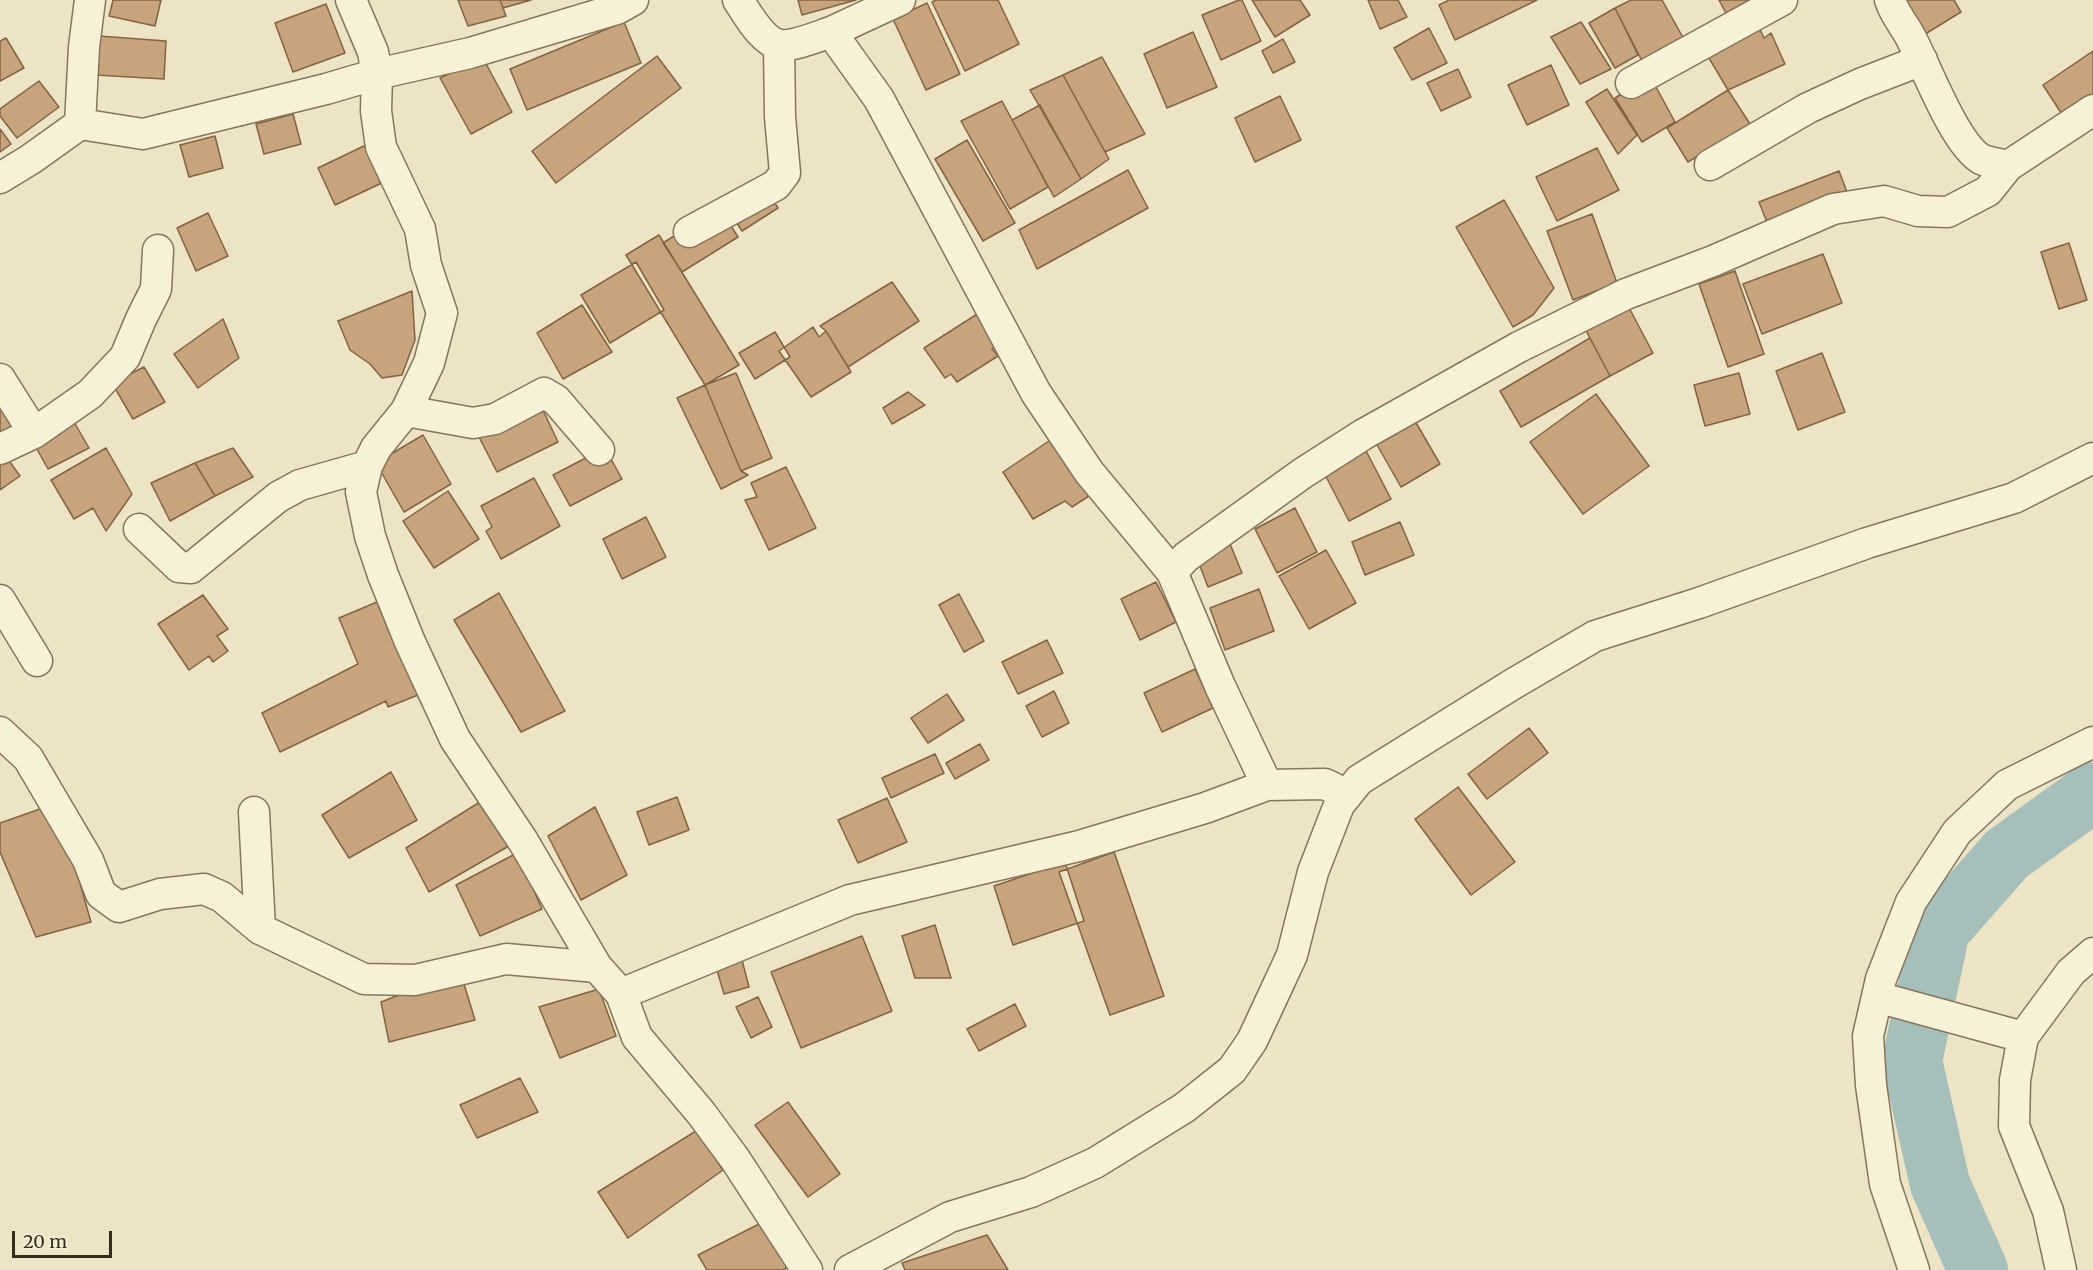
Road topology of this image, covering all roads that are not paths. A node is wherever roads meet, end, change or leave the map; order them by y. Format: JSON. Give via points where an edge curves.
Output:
{"nodes":[{"id":1,"x":90,"y":0,"type":"edge"},
{"id":2,"x":351,"y":0,"type":"edge"},
{"id":3,"x":633,"y":0,"type":"edge"},
{"id":4,"x":738,"y":0,"type":"edge"},
{"id":5,"x":900,"y":0,"type":"edge"},
{"id":6,"x":1782,"y":0,"type":"edge"},
{"id":7,"x":1890,"y":0,"type":"edge"},
{"id":8,"x":831,"y":32,"type":"junction"},
{"id":9,"x":779,"y":45,"type":"junction"},
{"id":10,"x":1922,"y":60,"type":"junction"},
{"id":11,"x":377,"y":74,"type":"junction"},
{"id":12,"x":1631,"y":83,"type":"dead end"},
{"id":13,"x":2093,"y":110,"type":"edge"},
{"id":14,"x":80,"y":124,"type":"junction"},
{"id":15,"x":1710,"y":165,"type":"dead end"},
{"id":16,"x":2008,"y":166,"type":"junction"},
{"id":17,"x":0,"y":178,"type":"edge"},
{"id":18,"x":689,"y":232,"type":"dead end"},
{"id":19,"x":159,"y":250,"type":"dead end"},
{"id":20,"x":0,"y":379,"type":"edge"},
{"id":21,"x":406,"y":411,"type":"junction"},
{"id":22,"x":34,"y":433,"type":"junction"},
{"id":23,"x":0,"y":449,"type":"edge"},
{"id":24,"x":599,"y":450,"type":"dead end"},
{"id":25,"x":2093,"y":458,"type":"edge"},
{"id":26,"x":367,"y":466,"type":"junction"},
{"id":27,"x":139,"y":529,"type":"dead end"},
{"id":28,"x":1172,"y":572,"type":"junction"},
{"id":29,"x":0,"y":600,"type":"edge"},
{"id":30,"x":37,"y":661,"type":"dead end"},
{"id":31,"x":0,"y":732,"type":"edge"},
{"id":32,"x":2093,"y":742,"type":"edge"},
{"id":33,"x":1267,"y":785,"type":"junction"},
{"id":34,"x":1347,"y":795,"type":"junction"},
{"id":35,"x":254,"y":812,"type":"dead end"},
{"id":36,"x":260,"y":930,"type":"junction"},
{"id":37,"x":2093,"y":953,"type":"edge"},
{"id":38,"x":597,"y":967,"type":"junction"},
{"id":39,"x":621,"y":994,"type":"junction"},
{"id":40,"x":1880,"y":998,"type":"junction"},
{"id":41,"x":2015,"y":1035,"type":"junction"},
{"id":42,"x":807,"y":1270,"type":"edge"},
{"id":43,"x":850,"y":1270,"type":"edge"},
{"id":44,"x":1914,"y":1270,"type":"edge"},
{"id":45,"x":2061,"y":1270,"type":"edge"}],
"edges":[{"from":1,"to":14,"type":"street"},
{"from":2,"to":11,"type":"street","via":[[373,52]]},
{"from":3,"to":11,"type":"street","via":[[617,9],[470,53]]},
{"from":4,"to":9,"type":"street","via":[[763,35]]},
{"from":5,"to":8,"type":"street"},
{"from":6,"to":12,"type":"street"},
{"from":7,"to":10,"type":"street"},
{"from":8,"to":9,"type":"street"},
{"from":8,"to":28,"type":"street","via":[[879,99],[1036,393],[1089,472]]},
{"from":9,"to":18,"type":"street","via":[[785,173],[776,185]]},
{"from":10,"to":15,"type":"street","via":[[1808,108]]},
{"from":10,"to":16,"type":"street","via":[[1960,137],[1981,159]]},
{"from":11,"to":14,"type":"street","via":[[143,134]]},
{"from":11,"to":21,"type":"street","via":[[375,111],[381,147],[420,229],[426,265],[442,313],[429,363]]},
{"from":13,"to":16,"type":"street"},
{"from":14,"to":17,"type":"street"},
{"from":16,"to":28,"type":"street","via":[[1988,191],[1948,212],[1918,211],[1884,201],[1833,208],[1626,294],[1519,347],[1364,434],[1244,515],[1186,557]]},
{"from":19,"to":22,"type":"street","via":[[156,289],[125,357],[90,394]]},
{"from":20,"to":22,"type":"street"},
{"from":21,"to":24,"type":"street","via":[[473,423],[495,419],[544,393],[556,400]]},
{"from":21,"to":26,"type":"street","via":[[376,448]]},
{"from":22,"to":23,"type":"street"},
{"from":25,"to":34,"type":"street","via":[[2014,498],[1867,543],[1595,636],[1359,780]]},
{"from":26,"to":27,"type":"street","via":[[300,485],[278,496],[191,568],[179,567]]},
{"from":26,"to":38,"type":"street","via":[[361,492],[370,536],[410,642],[455,739],[523,841]]},
{"from":28,"to":33,"type":"street"},
{"from":29,"to":30,"type":"street"},
{"from":31,"to":36,"type":"street","via":[[28,758],[88,860],[101,894],[119,907],[159,894],[204,889],[222,897]]},
{"from":32,"to":40,"type":"street","via":[[2007,785],[1957,832],[1911,902],[1881,979]]},
{"from":33,"to":34,"type":"street","via":[[1325,784]]},
{"from":33,"to":39,"type":"street","via":[[1079,846],[850,900]]},
{"from":34,"to":43,"type":"street","via":[[1339,805],[1313,872],[1292,956],[1252,1041],[1232,1070],[1184,1108],[1095,1163],[1031,1192],[950,1217]]},
{"from":35,"to":36,"type":"street"},
{"from":36,"to":38,"type":"street","via":[[364,979],[415,980],[506,958]]},
{"from":37,"to":41,"type":"street"},
{"from":38,"to":39,"type":"street"},
{"from":39,"to":42,"type":"street","via":[[637,1037],[701,1113]]},
{"from":40,"to":41,"type":"street"},
{"from":40,"to":44,"type":"street","via":[[1868,1036],[1871,1085],[1885,1184]]},
{"from":41,"to":45,"type":"street","via":[[2014,1126],[2048,1211]]}]}
